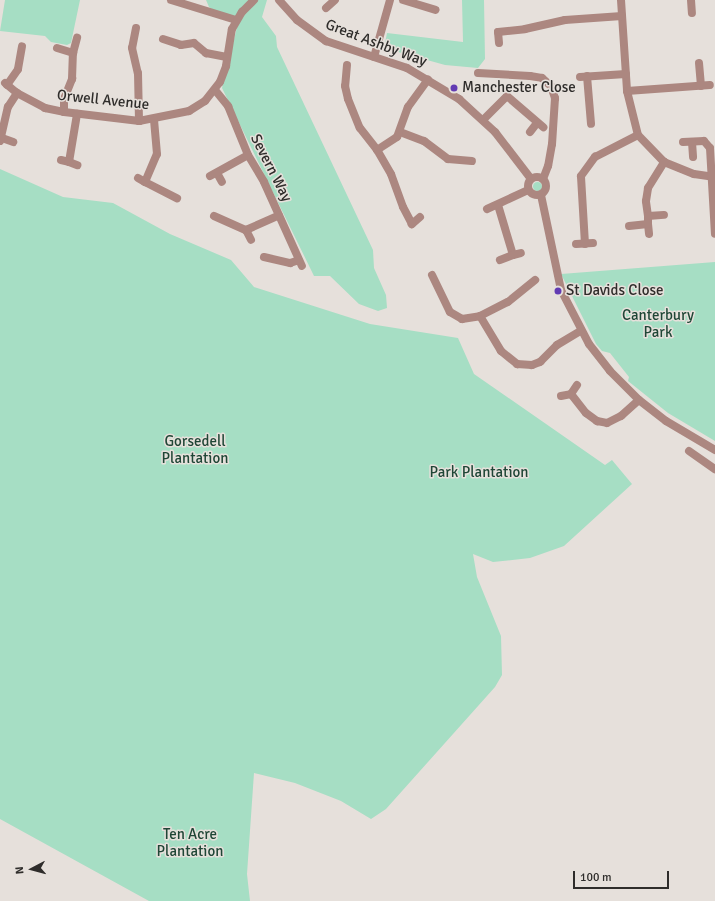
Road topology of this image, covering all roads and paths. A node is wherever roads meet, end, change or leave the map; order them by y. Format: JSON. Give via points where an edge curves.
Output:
{"nodes":[{"id":1,"x":171,"y":0,"type":"edge"},
{"id":2,"x":254,"y":0,"type":"edge"},
{"id":3,"x":279,"y":0,"type":"edge"},
{"id":4,"x":335,"y":0,"type":"edge"},
{"id":5,"x":390,"y":0,"type":"edge"},
{"id":6,"x":403,"y":0,"type":"edge"},
{"id":7,"x":621,"y":0,"type":"edge"},
{"id":8,"x":692,"y":0,"type":"edge"},
{"id":9,"x":431,"y":6,"type":"edge"},
{"id":10,"x":326,"y":8,"type":"dead end"},
{"id":11,"x":692,"y":13,"type":"dead end"},
{"id":12,"x":622,"y":16,"type":"junction"},
{"id":13,"x":236,"y":20,"type":"junction"},
{"id":14,"x":136,"y":28,"type":"dead end"},
{"id":15,"x":77,"y":38,"type":"dead end"},
{"id":16,"x":164,"y":40,"type":"dead end"},
{"id":17,"x":499,"y":43,"type":"dead end"},
{"id":18,"x":22,"y":46,"type":"dead end"},
{"id":19,"x":57,"y":48,"type":"dead end"},
{"id":20,"x":73,"y":53,"type":"junction"},
{"id":21,"x":227,"y":57,"type":"junction"},
{"id":22,"x":374,"y":57,"type":"junction"},
{"id":23,"x":699,"y":63,"type":"dead end"},
{"id":24,"x":347,"y":65,"type":"dead end"},
{"id":25,"x":478,"y":73,"type":"dead end"},
{"id":26,"x":626,"y":74,"type":"junction"},
{"id":27,"x":428,"y":79,"type":"junction"},
{"id":28,"x":710,"y":85,"type":"dead end"},
{"id":29,"x":701,"y":86,"type":"junction"},
{"id":30,"x":215,"y":90,"type":"junction"},
{"id":31,"x":628,"y":91,"type":"junction"},
{"id":32,"x":16,"y":93,"type":"junction"},
{"id":33,"x":64,"y":112,"type":"junction"},
{"id":34,"x":77,"y":114,"type":"junction"},
{"id":35,"x":154,"y":120,"type":"junction"},
{"id":36,"x":483,"y":120,"type":"junction"},
{"id":37,"x":139,"y":121,"type":"junction"},
{"id":38,"x":591,"y":124,"type":"dead end"},
{"id":39,"x":400,"y":132,"type":"junction"},
{"id":40,"x":530,"y":132,"type":"dead end"},
{"id":41,"x":638,"y":135,"type":"junction"},
{"id":42,"x":1,"y":139,"type":"edge"},
{"id":43,"x":13,"y":142,"type":"dead end"},
{"id":44,"x":683,"y":142,"type":"dead end"},
{"id":45,"x":692,"y":142,"type":"junction"},
{"id":46,"x":377,"y":150,"type":"junction"},
{"id":47,"x":248,"y":155,"type":"junction"},
{"id":48,"x":693,"y":157,"type":"dead end"},
{"id":49,"x":472,"y":161,"type":"dead end"},
{"id":50,"x":69,"y":162,"type":"dead end"},
{"id":51,"x":664,"y":162,"type":"junction"},
{"id":52,"x":713,"y":176,"type":"edge"},
{"id":53,"x":531,"y":179,"type":"junction"},
{"id":54,"x":543,"y":179,"type":"junction"},
{"id":55,"x":222,"y":182,"type":"dead end"},
{"id":56,"x":528,"y":190,"type":"junction"},
{"id":57,"x":541,"y":195,"type":"junction"},
{"id":58,"x":177,"y":198,"type":"dead end"},
{"id":59,"x":498,"y":205,"type":"junction"},
{"id":60,"x":487,"y":209,"type":"dead end"},
{"id":61,"x":279,"y":215,"type":"junction"},
{"id":62,"x":664,"y":215,"type":"dead end"},
{"id":63,"x":214,"y":216,"type":"dead end"},
{"id":64,"x":420,"y":217,"type":"dead end"},
{"id":65,"x":648,"y":220,"type":"junction"},
{"id":66,"x":628,"y":226,"type":"dead end"},
{"id":67,"x":246,"y":230,"type":"junction"},
{"id":68,"x":649,"y":234,"type":"dead end"},
{"id":69,"x":713,"y":235,"type":"edge"},
{"id":70,"x":251,"y":240,"type":"dead end"},
{"id":71,"x":585,"y":244,"type":"dead end"},
{"id":72,"x":264,"y":257,"type":"dead end"},
{"id":73,"x":500,"y":260,"type":"dead end"},
{"id":74,"x":432,"y":275,"type":"dead end"},
{"id":75,"x":535,"y":280,"type":"dead end"},
{"id":76,"x":480,"y":316,"type":"junction"},
{"id":77,"x":580,"y":331,"type":"junction"},
{"id":78,"x":577,"y":385,"type":"dead end"},
{"id":79,"x":571,"y":394,"type":"junction"},
{"id":80,"x":561,"y":396,"type":"dead end"},
{"id":81,"x":639,"y":400,"type":"junction"},
{"id":82,"x":715,"y":450,"type":"edge"},
{"id":83,"x":689,"y":451,"type":"dead end"},
{"id":84,"x":715,"y":469,"type":"edge"}],
"edges":[{"from":1,"to":13,"type":"street"},
{"from":2,"to":13,"type":"street","name":"Orwell Avenue"},
{"from":3,"to":22,"type":"street","name":"Great Ashby Way","via":[[297,20],[319,37],[335,45]]},
{"from":4,"to":10,"type":"street"},
{"from":5,"to":22,"type":"street"},
{"from":6,"to":9,"type":"street"},
{"from":7,"to":12,"type":"street"},
{"from":8,"to":11,"type":"street"},
{"from":12,"to":17,"type":"street","via":[[565,20],[525,30],[498,32]]},
{"from":12,"to":26,"type":"street"},
{"from":13,"to":21,"type":"street","name":"Orwell Avenue","via":[[230,35]]},
{"from":14,"to":37,"type":"street","via":[[132,48],[138,73]]},
{"from":15,"to":20,"type":"street"},
{"from":16,"to":21,"type":"street","via":[[181,45],[194,43],[206,53]]},
{"from":18,"to":32,"type":"street","name":"Orwell Avenue","via":[[18,68],[6,84]]},
{"from":19,"to":20,"type":"street"},
{"from":20,"to":33,"type":"street","via":[[72,79],[64,99]]},
{"from":21,"to":30,"type":"street","name":"Orwell Avenue","via":[[223,77]]},
{"from":22,"to":27,"type":"street","name":"Great Ashby Way","via":[[403,66]]},
{"from":23,"to":29,"type":"street"},
{"from":24,"to":46,"type":"street","via":[[347,95],[360,128]]},
{"from":25,"to":54,"type":"street","via":[[542,78],[551,86],[555,98],[552,144]]},
{"from":26,"to":31,"type":"street"},
{"from":26,"to":38,"type":"street","via":[[584,76],[592,95]]},
{"from":27,"to":36,"type":"street","name":"Great Ashby Way","via":[[459,99]]},
{"from":27,"to":39,"type":"street","via":[[408,107]]},
{"from":28,"to":29,"type":"street"},
{"from":29,"to":31,"type":"street"},
{"from":30,"to":35,"type":"street","name":"Orwell Avenue","via":[[195,108]]},
{"from":30,"to":47,"type":"street","name":"Severn Way","via":[[228,106]]},
{"from":31,"to":41,"type":"street"},
{"from":32,"to":33,"type":"street","name":"Orwell Avenue","via":[[45,108]]},
{"from":32,"to":42,"type":"street","via":[[8,107]]},
{"from":33,"to":34,"type":"street","name":"Orwell Avenue"},
{"from":34,"to":37,"type":"street","name":"Orwell Avenue"},
{"from":34,"to":50,"type":"street"},
{"from":35,"to":37,"type":"street","name":"Orwell Avenue"},
{"from":35,"to":58,"type":"street","via":[[157,154],[142,180]]},
{"from":36,"to":40,"type":"street","via":[[507,96],[540,125]]},
{"from":36,"to":53,"type":"street","name":"Great Ashby Way"},
{"from":39,"to":46,"type":"street"},
{"from":39,"to":49,"type":"street","via":[[424,141],[448,159]]},
{"from":41,"to":51,"type":"street"},
{"from":41,"to":71,"type":"street","via":[[595,157],[581,176]]},
{"from":42,"to":43,"type":"street"},
{"from":44,"to":45,"type":"street"},
{"from":45,"to":48,"type":"street"},
{"from":45,"to":52,"type":"street","via":[[704,141],[710,148]]},
{"from":46,"to":64,"type":"street","via":[[391,174],[412,224]]},
{"from":47,"to":55,"type":"street","via":[[213,174]]},
{"from":47,"to":61,"type":"street","name":"Severn Way"},
{"from":51,"to":52,"type":"street","via":[[694,174]]},
{"from":51,"to":65,"type":"street","via":[[648,188]]},
{"from":52,"to":69,"type":"street"},
{"from":53,"to":54,"type":"street","via":[[537,176]]},
{"from":53,"to":56,"type":"street","via":[[527,184]]},
{"from":54,"to":57,"type":"street","via":[[546,187]]},
{"from":56,"to":57,"type":"street","via":[[532,194]]},
{"from":56,"to":59,"type":"street"},
{"from":57,"to":77,"type":"street","via":[[557,276]]},
{"from":59,"to":60,"type":"street"},
{"from":59,"to":73,"type":"street","via":[[517,254]]},
{"from":61,"to":67,"type":"street"},
{"from":61,"to":72,"type":"street","name":"Severn Way","via":[[300,263]]},
{"from":62,"to":65,"type":"street"},
{"from":63,"to":67,"type":"street"},
{"from":65,"to":66,"type":"street"},
{"from":65,"to":68,"type":"street"},
{"from":67,"to":70,"type":"street"},
{"from":74,"to":76,"type":"street","via":[[453,315],[465,320]]},
{"from":75,"to":76,"type":"street","via":[[508,302]]},
{"from":76,"to":77,"type":"street","via":[[505,356],[522,365],[540,362],[557,345]]},
{"from":77,"to":81,"type":"street","via":[[610,371]]},
{"from":78,"to":79,"type":"street"},
{"from":79,"to":80,"type":"street"},
{"from":79,"to":81,"type":"street","via":[[586,413],[597,421],[607,423],[622,416]]},
{"from":81,"to":82,"type":"street","via":[[666,421]]},
{"from":83,"to":84,"type":"street"}]}
